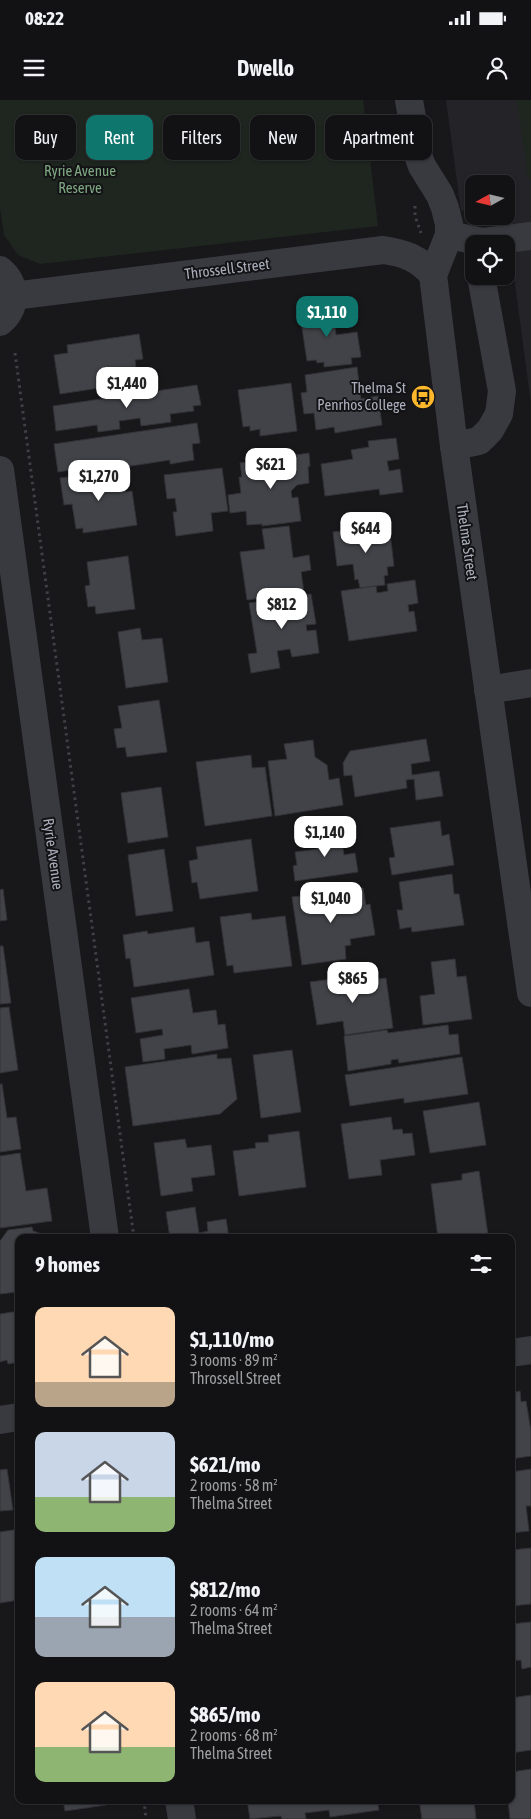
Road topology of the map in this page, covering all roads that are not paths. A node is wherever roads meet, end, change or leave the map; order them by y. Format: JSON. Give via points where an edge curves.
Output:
{"nodes":[{"id":1,"x":409,"y":100,"type":"edge"},
{"id":2,"x":531,"y":236,"type":"edge"},
{"id":3,"x":447,"y":240,"type":"junction"},
{"id":4,"x":465,"y":255,"type":"edge"},
{"id":5,"x":0,"y":270,"type":"edge"},
{"id":6,"x":433,"y":275,"type":"junction"},
{"id":7,"x":483,"y":285,"type":"edge"},
{"id":8,"x":13,"y":296,"type":"junction"},
{"id":9,"x":0,"y":322,"type":"edge"},
{"id":10,"x":454,"y":446,"type":"junction"},
{"id":11,"x":0,"y":470,"type":"edge"},
{"id":12,"x":531,"y":682,"type":"edge"},
{"id":13,"x":488,"y":690,"type":"junction"},
{"id":14,"x":531,"y":993,"type":"edge"},
{"id":15,"x":104,"y":1234,"type":"edge"},
{"id":16,"x":531,"y":1350,"type":"edge"},
{"id":17,"x":515,"y":1352,"type":"edge"},
{"id":18,"x":15,"y":1418,"type":"edge"},
{"id":19,"x":0,"y":1420,"type":"edge"},
{"id":20,"x":180,"y":1804,"type":"edge"},
{"id":21,"x":182,"y":1819,"type":"edge"}],
"edges":[{"from":1,"to":3,"type":"street","name":"Thelma Street","via":[[419,158],[446,208]]},
{"from":2,"to":3,"type":"street","via":[[483,242]]},
{"from":3,"to":4,"type":"street"},
{"from":3,"to":6,"type":"street","name":"Thelma Street"},
{"from":5,"to":8,"type":"street","via":[[11,284]]},
{"from":6,"to":8,"type":"street","name":"Throssell Street","via":[[416,259],[402,252],[383,250]]},
{"from":6,"to":10,"type":"street","name":"Thelma Street"},
{"from":7,"to":10,"type":"street","via":[[502,391],[499,414],[479,441]]},
{"from":8,"to":9,"type":"street","via":[[8,314]]},
{"from":10,"to":13,"type":"street","name":"Thelma Street"},
{"from":11,"to":15,"type":"street","name":"Ryrie Avenue"},
{"from":12,"to":13,"type":"street"},
{"from":13,"to":14,"type":"street","name":"Thelma Street"},
{"from":16,"to":17,"type":"street"},
{"from":18,"to":19,"type":"street"},
{"from":20,"to":21,"type":"street"}]}
